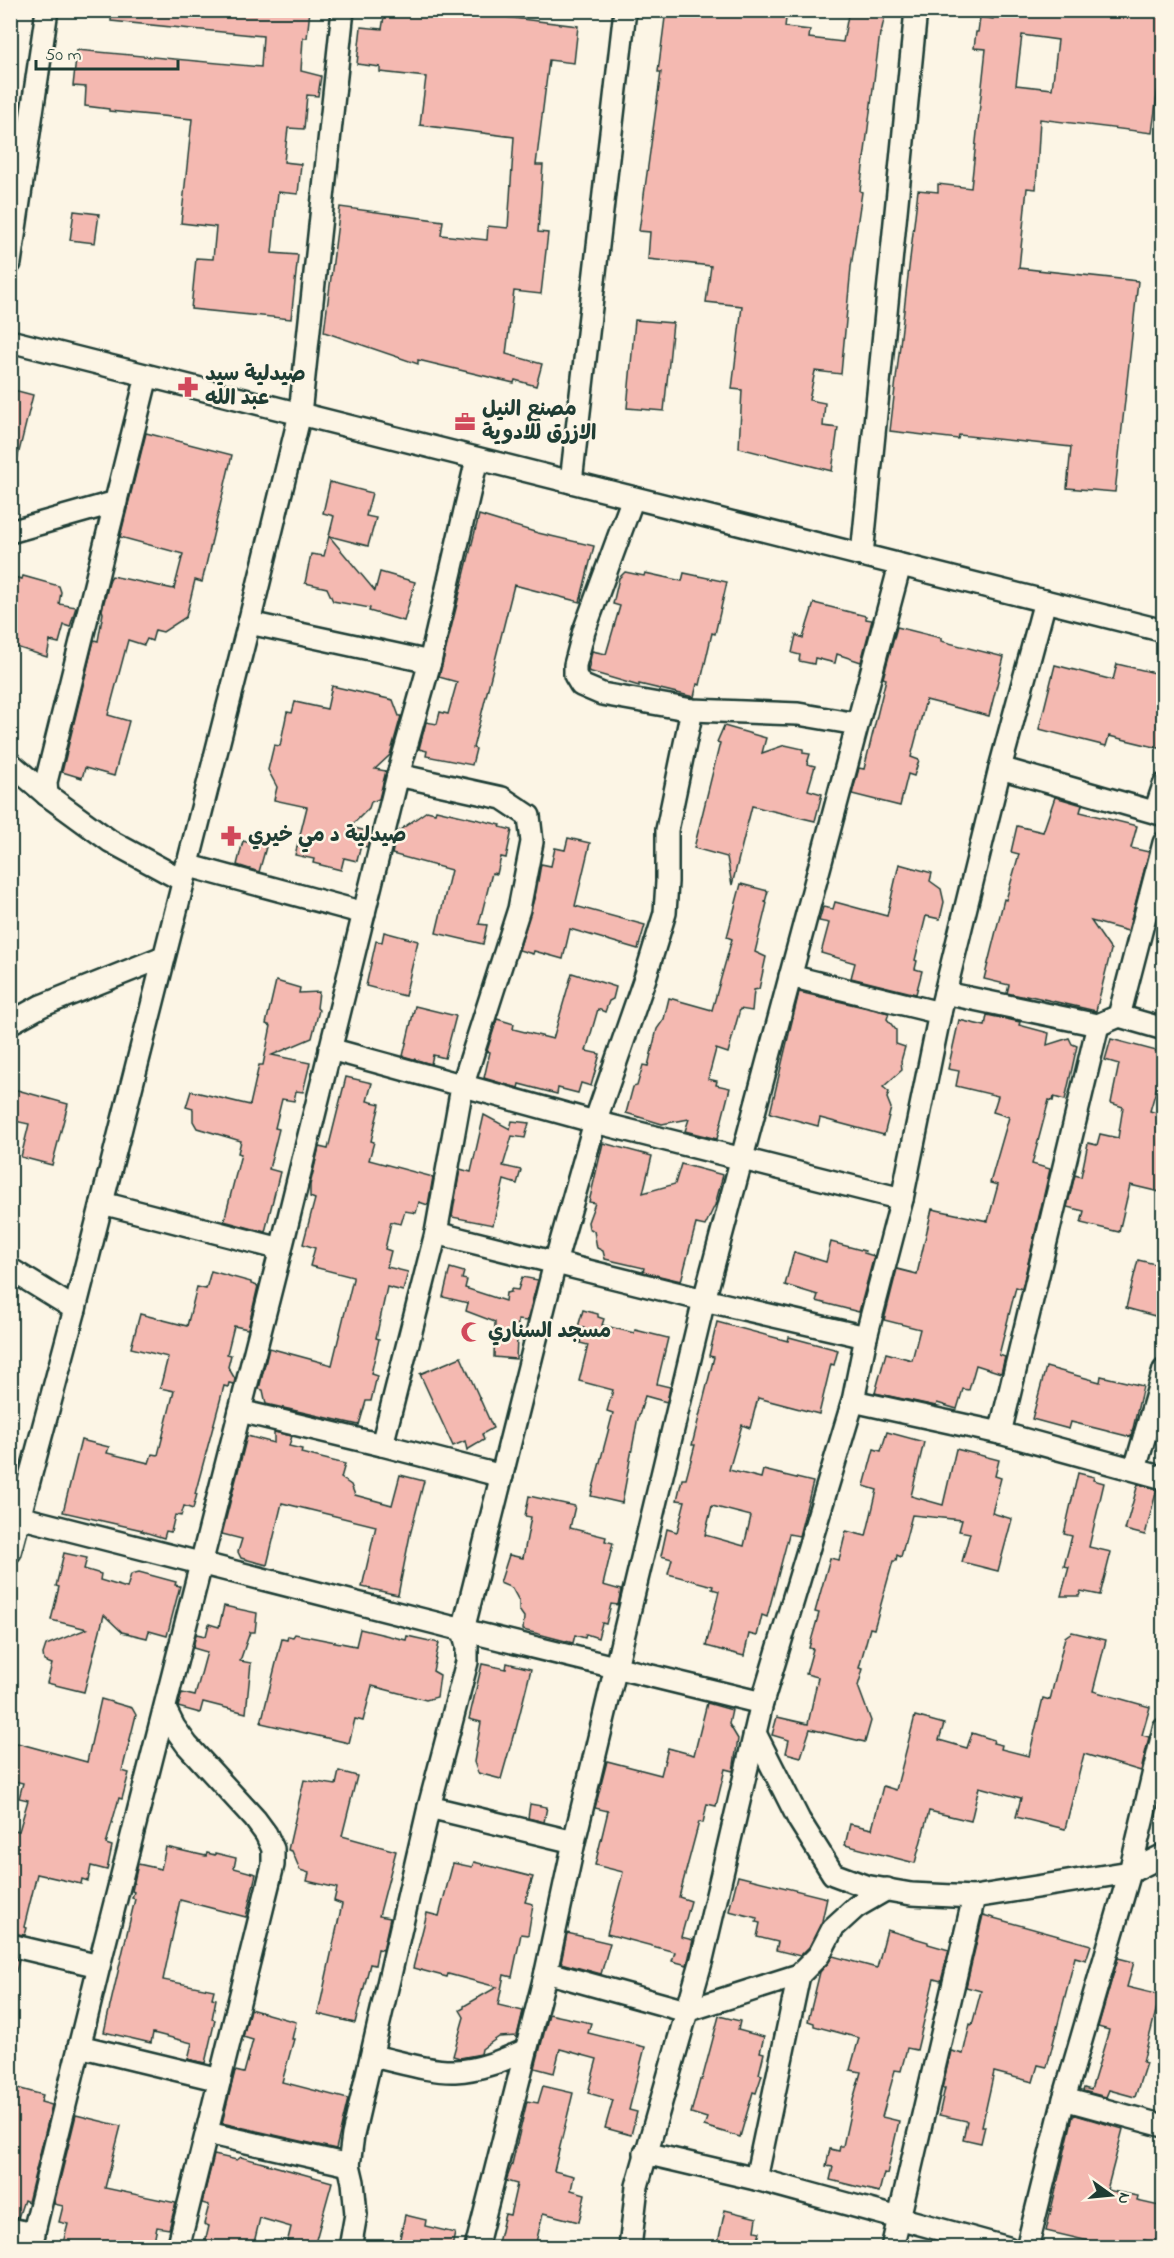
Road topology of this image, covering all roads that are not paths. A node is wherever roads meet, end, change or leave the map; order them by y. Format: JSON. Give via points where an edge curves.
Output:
{"nodes":[{"id":1,"x":47,"y":10,"type":"edge"},
{"id":2,"x":344,"y":10,"type":"edge"},
{"id":3,"x":625,"y":10,"type":"edge"},
{"id":4,"x":916,"y":10,"type":"edge"},
{"id":5,"x":10,"y":264,"type":"edge"},
{"id":6,"x":10,"y":341,"type":"edge"},
{"id":7,"x":147,"y":376,"type":"junction"},
{"id":8,"x":300,"y":414,"type":"junction"},
{"id":9,"x":477,"y":459,"type":"junction"},
{"id":10,"x":571,"y":482,"type":"junction"},
{"id":11,"x":633,"y":498,"type":"junction"},
{"id":12,"x":116,"y":502,"type":"junction"},
{"id":13,"x":10,"y":532,"type":"edge"},
{"id":14,"x":861,"y":555,"type":"junction"},
{"id":15,"x":900,"y":565,"type":"junction"},
{"id":16,"x":1045,"y":601,"type":"junction"},
{"id":17,"x":249,"y":623,"type":"junction"},
{"id":18,"x":1164,"y":631,"type":"edge"},
{"id":19,"x":430,"y":662,"type":"junction"},
{"id":20,"x":692,"y":710,"type":"junction"},
{"id":21,"x":857,"y":724,"type":"junction"},
{"id":22,"x":10,"y":763,"type":"edge"},
{"id":23,"x":1000,"y":768,"type":"junction"},
{"id":24,"x":398,"y":774,"type":"junction"},
{"id":25,"x":1164,"y":784,"type":"edge"},
{"id":26,"x":47,"y":795,"type":"junction"},
{"id":27,"x":1159,"y":813,"type":"edge"},
{"id":28,"x":1164,"y":843,"type":"edge"},
{"id":29,"x":184,"y":872,"type":"junction"},
{"id":30,"x":364,"y":913,"type":"junction"},
{"id":31,"x":163,"y":957,"type":"junction"},
{"id":32,"x":789,"y":976,"type":"junction"},
{"id":33,"x":942,"y":1003,"type":"junction"},
{"id":34,"x":1119,"y":1016,"type":"junction"},
{"id":35,"x":10,"y":1023,"type":"edge"},
{"id":36,"x":1098,"y":1025,"type":"junction"},
{"id":37,"x":1164,"y":1029,"type":"edge"},
{"id":38,"x":330,"y":1049,"type":"junction"},
{"id":39,"x":462,"y":1087,"type":"junction"},
{"id":40,"x":595,"y":1122,"type":"junction"},
{"id":41,"x":741,"y":1159,"type":"junction"},
{"id":42,"x":902,"y":1199,"type":"junction"},
{"id":43,"x":102,"y":1203,"type":"junction"},
{"id":44,"x":436,"y":1233,"type":"junction"},
{"id":45,"x":281,"y":1249,"type":"junction"},
{"id":46,"x":555,"y":1263,"type":"junction"},
{"id":47,"x":10,"y":1269,"type":"edge"},
{"id":48,"x":704,"y":1300,"type":"junction"},
{"id":49,"x":75,"y":1309,"type":"junction"},
{"id":50,"x":866,"y":1337,"type":"junction"},
{"id":51,"x":1164,"y":1370,"type":"edge"},
{"id":52,"x":853,"y":1401,"type":"junction"},
{"id":53,"x":240,"y":1411,"type":"junction"},
{"id":54,"x":1000,"y":1433,"type":"junction"},
{"id":55,"x":382,"y":1445,"type":"junction"},
{"id":56,"x":1135,"y":1469,"type":"junction"},
{"id":57,"x":502,"y":1476,"type":"junction"},
{"id":58,"x":1164,"y":1478,"type":"edge"},
{"id":59,"x":19,"y":1517,"type":"junction"},
{"id":60,"x":10,"y":1551,"type":"edge"},
{"id":61,"x":201,"y":1563,"type":"junction"},
{"id":62,"x":463,"y":1630,"type":"junction"},
{"id":63,"x":616,"y":1667,"type":"junction"},
{"id":64,"x":762,"y":1703,"type":"junction"},
{"id":65,"x":165,"y":1709,"type":"junction"},
{"id":66,"x":1164,"y":1729,"type":"edge"},
{"id":67,"x":755,"y":1733,"type":"junction"},
{"id":68,"x":429,"y":1807,"type":"junction"},
{"id":69,"x":573,"y":1842,"type":"junction"},
{"id":70,"x":1164,"y":1856,"type":"edge"},
{"id":71,"x":1130,"y":1872,"type":"junction"},
{"id":72,"x":887,"y":1889,"type":"junction"},
{"id":73,"x":974,"y":1897,"type":"junction"},
{"id":74,"x":10,"y":1945,"type":"edge"},
{"id":75,"x":99,"y":1966,"type":"junction"},
{"id":76,"x":546,"y":1972,"type":"junction"},
{"id":77,"x":799,"y":1975,"type":"junction"},
{"id":78,"x":686,"y":2011,"type":"junction"},
{"id":79,"x":80,"y":2046,"type":"junction"},
{"id":80,"x":526,"y":2050,"type":"junction"},
{"id":81,"x":372,"y":2056,"type":"junction"},
{"id":82,"x":220,"y":2080,"type":"junction"},
{"id":83,"x":1064,"y":2099,"type":"junction"},
{"id":84,"x":1164,"y":2126,"type":"edge"},
{"id":85,"x":207,"y":2133,"type":"junction"},
{"id":86,"x":645,"y":2153,"type":"junction"},
{"id":87,"x":349,"y":2165,"type":"junction"},
{"id":88,"x":756,"y":2180,"type":"junction"},
{"id":89,"x":899,"y":2217,"type":"junction"},
{"id":90,"x":10,"y":2229,"type":"edge"},
{"id":91,"x":10,"y":2242,"type":"edge"},
{"id":92,"x":30,"y":2243,"type":"edge"},
{"id":93,"x":178,"y":2247,"type":"edge"},
{"id":94,"x":350,"y":2247,"type":"edge"},
{"id":95,"x":476,"y":2247,"type":"edge"},
{"id":96,"x":630,"y":2247,"type":"edge"},
{"id":97,"x":892,"y":2247,"type":"edge"},
{"id":98,"x":1008,"y":2247,"type":"edge"},
{"id":99,"x":1028,"y":2247,"type":"edge"}],
"edges":[{"from":1,"to":5,"type":"street"},
{"from":2,"to":8,"type":"street"},
{"from":3,"to":10,"type":"street"},
{"from":4,"to":14,"type":"street"},
{"from":6,"to":7,"type":"street"},
{"from":7,"to":8,"type":"street"},
{"from":7,"to":12,"type":"street"},
{"from":8,"to":9,"type":"street"},
{"from":8,"to":17,"type":"street"},
{"from":9,"to":10,"type":"street"},
{"from":9,"to":19,"type":"street"},
{"from":10,"to":11,"type":"street"},
{"from":11,"to":14,"type":"street"},
{"from":11,"to":20,"type":"street","via":[[584,631],[575,675],[581,685],[602,694]]},
{"from":12,"to":13,"type":"street"},
{"from":12,"to":26,"type":"street","via":[[46,782]]},
{"from":14,"to":15,"type":"street"},
{"from":15,"to":16,"type":"street"},
{"from":15,"to":21,"type":"street"},
{"from":16,"to":18,"type":"street"},
{"from":16,"to":23,"type":"street"},
{"from":17,"to":19,"type":"street"},
{"from":17,"to":29,"type":"street"},
{"from":19,"to":24,"type":"street"},
{"from":20,"to":21,"type":"street","via":[[798,714]]},
{"from":20,"to":40,"type":"street","via":[[667,830],[664,913]]},
{"from":21,"to":32,"type":"street"},
{"from":22,"to":26,"type":"street"},
{"from":23,"to":27,"type":"street"},
{"from":23,"to":33,"type":"street"},
{"from":24,"to":30,"type":"street"},
{"from":24,"to":39,"type":"street","via":[[502,798],[528,816],[532,842],[519,909]]},
{"from":25,"to":27,"type":"street"},
{"from":26,"to":29,"type":"street","via":[[110,841]]},
{"from":28,"to":34,"type":"street"},
{"from":29,"to":30,"type":"street"},
{"from":29,"to":31,"type":"street"},
{"from":30,"to":38,"type":"street"},
{"from":31,"to":35,"type":"street","via":[[41,1006]]},
{"from":31,"to":43,"type":"street"},
{"from":32,"to":33,"type":"street"},
{"from":32,"to":41,"type":"street"},
{"from":33,"to":36,"type":"street"},
{"from":33,"to":42,"type":"street"},
{"from":34,"to":36,"type":"street"},
{"from":34,"to":37,"type":"street"},
{"from":36,"to":54,"type":"street"},
{"from":38,"to":39,"type":"street"},
{"from":38,"to":45,"type":"street"},
{"from":39,"to":40,"type":"street"},
{"from":39,"to":44,"type":"street"},
{"from":40,"to":41,"type":"street"},
{"from":40,"to":46,"type":"street"},
{"from":41,"to":42,"type":"street"},
{"from":41,"to":48,"type":"street"},
{"from":42,"to":50,"type":"street"},
{"from":43,"to":45,"type":"street"},
{"from":43,"to":49,"type":"street"},
{"from":44,"to":46,"type":"street"},
{"from":44,"to":55,"type":"street"},
{"from":45,"to":53,"type":"street"},
{"from":46,"to":48,"type":"street"},
{"from":46,"to":57,"type":"street"},
{"from":47,"to":49,"type":"street"},
{"from":48,"to":50,"type":"street"},
{"from":48,"to":63,"type":"street"},
{"from":49,"to":59,"type":"street"},
{"from":50,"to":52,"type":"street"},
{"from":51,"to":56,"type":"street"},
{"from":52,"to":54,"type":"street"},
{"from":52,"to":64,"type":"street"},
{"from":53,"to":55,"type":"street"},
{"from":53,"to":61,"type":"street"},
{"from":54,"to":56,"type":"street"},
{"from":55,"to":57,"type":"street"},
{"from":56,"to":58,"type":"street"},
{"from":57,"to":62,"type":"street"},
{"from":59,"to":60,"type":"street"},
{"from":59,"to":61,"type":"street"},
{"from":61,"to":62,"type":"street"},
{"from":61,"to":65,"type":"street"},
{"from":62,"to":63,"type":"street"},
{"from":62,"to":68,"type":"street","via":[[467,1662]]},
{"from":63,"to":64,"type":"street"},
{"from":63,"to":69,"type":"street"},
{"from":64,"to":67,"type":"street"},
{"from":65,"to":75,"type":"street"},
{"from":65,"to":82,"type":"street","via":[[187,1745],[255,1819],[273,1849],[273,1865]]},
{"from":66,"to":71,"type":"street"},
{"from":67,"to":72,"type":"street","via":[[833,1874]]},
{"from":67,"to":78,"type":"street","via":[[702,1959]]},
{"from":68,"to":69,"type":"street"},
{"from":68,"to":81,"type":"street"},
{"from":69,"to":76,"type":"street"},
{"from":70,"to":71,"type":"street"},
{"from":71,"to":73,"type":"street"},
{"from":71,"to":83,"type":"street"},
{"from":72,"to":73,"type":"street"},
{"from":72,"to":77,"type":"street","via":[[856,1906],[833,1928],[819,1955]]},
{"from":73,"to":89,"type":"street"},
{"from":74,"to":75,"type":"street"},
{"from":75,"to":79,"type":"street"},
{"from":76,"to":78,"type":"street"},
{"from":76,"to":80,"type":"street"},
{"from":77,"to":78,"type":"street"},
{"from":77,"to":88,"type":"street"},
{"from":78,"to":86,"type":"street"},
{"from":79,"to":82,"type":"street"},
{"from":79,"to":92,"type":"street"},
{"from":80,"to":81,"type":"street","via":[[481,2067],[454,2071]]},
{"from":80,"to":95,"type":"street"},
{"from":81,"to":87,"type":"street"},
{"from":82,"to":85,"type":"street"},
{"from":83,"to":84,"type":"street"},
{"from":83,"to":99,"type":"street"},
{"from":85,"to":87,"type":"street"},
{"from":85,"to":93,"type":"street"},
{"from":86,"to":88,"type":"street"},
{"from":86,"to":96,"type":"street"},
{"from":87,"to":94,"type":"street","via":[[356,2214]]},
{"from":88,"to":89,"type":"street"},
{"from":89,"to":97,"type":"street"},
{"from":89,"to":98,"type":"street"},
{"from":90,"to":92,"type":"street"},
{"from":91,"to":92,"type":"street"}]}
